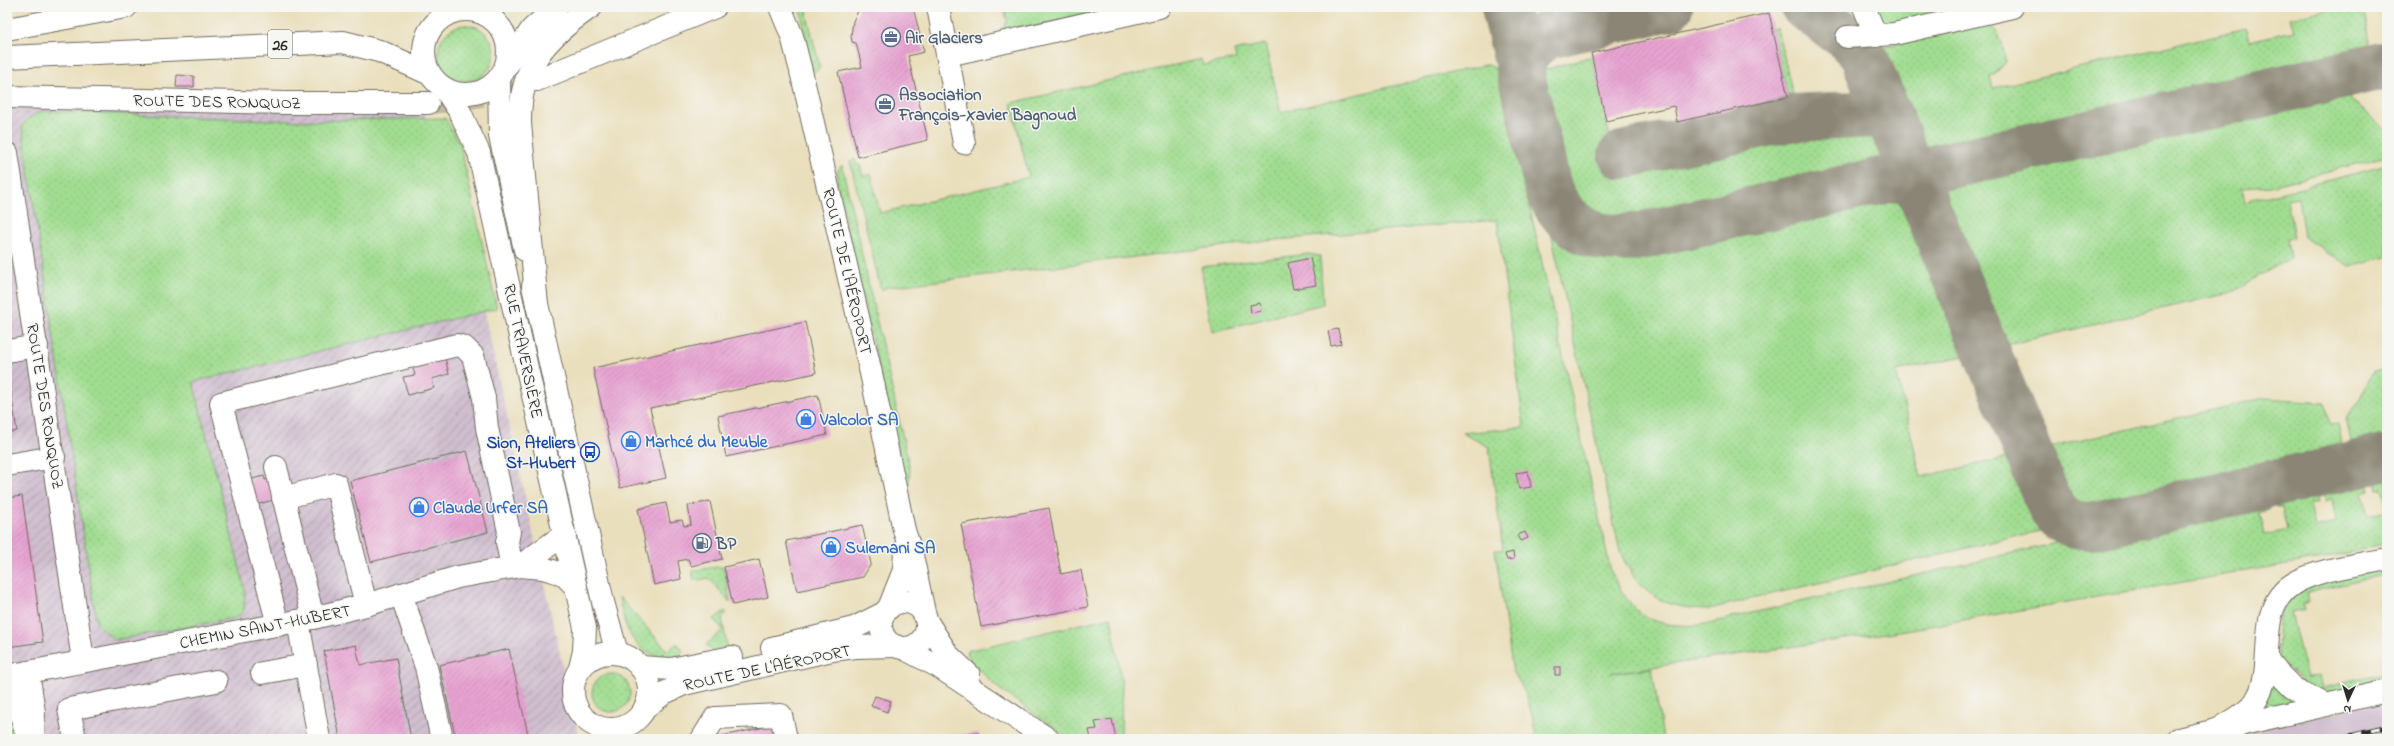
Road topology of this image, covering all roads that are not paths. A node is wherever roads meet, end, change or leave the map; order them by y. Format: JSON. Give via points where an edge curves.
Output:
{"nodes":[{"id":1,"x":126,"y":7,"type":"edge"},
{"id":2,"x":556,"y":7,"type":"edge"},
{"id":3,"x":591,"y":7,"type":"edge"},
{"id":4,"x":715,"y":7,"type":"edge"},
{"id":5,"x":780,"y":7,"type":"edge"},
{"id":6,"x":938,"y":7,"type":"edge"},
{"id":7,"x":1159,"y":7,"type":"edge"},
{"id":8,"x":1864,"y":7,"type":"edge"},
{"id":9,"x":2012,"y":7,"type":"edge"},
{"id":10,"x":484,"y":12,"type":"edge"},
{"id":11,"x":435,"y":17,"type":"edge"},
{"id":12,"x":7,"y":29,"type":"edge"},
{"id":13,"x":1876,"y":36,"type":"junction"},
{"id":14,"x":1847,"y":37,"type":"dead end"},
{"id":15,"x":948,"y":55,"type":"junction"},
{"id":16,"x":7,"y":57,"type":"edge"},
{"id":17,"x":503,"y":72,"type":"junction"},
{"id":18,"x":537,"y":80,"type":"tunnel mouth"},
{"id":19,"x":437,"y":81,"type":"junction"},
{"id":20,"x":7,"y":96,"type":"edge"},
{"id":21,"x":428,"y":103,"type":"tunnel mouth"},
{"id":22,"x":964,"y":143,"type":"dead end"},
{"id":23,"x":7,"y":153,"type":"edge"},
{"id":24,"x":537,"y":305,"type":"junction"},
{"id":25,"x":37,"y":346,"type":"junction"},
{"id":26,"x":7,"y":351,"type":"edge"},
{"id":27,"x":54,"y":457,"type":"junction"},
{"id":28,"x":7,"y":465,"type":"edge"},
{"id":29,"x":276,"y":466,"type":"dead end"},
{"id":30,"x":283,"y":498,"type":"junction"},
{"id":31,"x":564,"y":534,"type":"junction"},
{"id":32,"x":906,"y":538,"type":"junction"},
{"id":33,"x":2387,"y":559,"type":"edge"},
{"id":34,"x":516,"y":566,"type":"junction"},
{"id":35,"x":576,"y":587,"type":"junction"},
{"id":36,"x":401,"y":594,"type":"junction"},
{"id":37,"x":366,"y":605,"type":"junction"},
{"id":38,"x":887,"y":610,"type":"junction"},
{"id":39,"x":926,"y":619,"type":"junction"},
{"id":40,"x":296,"y":621,"type":"junction"},
{"id":41,"x":899,"y":647,"type":"junction"},
{"id":42,"x":617,"y":653,"type":"junction"},
{"id":43,"x":2268,"y":658,"type":"junction"},
{"id":44,"x":83,"y":660,"type":"junction"},
{"id":45,"x":306,"y":665,"type":"junction"},
{"id":46,"x":640,"y":667,"type":"junction"},
{"id":47,"x":580,"y":668,"type":"junction"},
{"id":48,"x":262,"y":673,"type":"dead end"},
{"id":49,"x":15,"y":674,"type":"edge"},
{"id":50,"x":216,"y":681,"type":"dead end"},
{"id":51,"x":2387,"y":691,"type":"edge"},
{"id":52,"x":2326,"y":705,"type":"junction"},
{"id":53,"x":1007,"y":711,"type":"junction"},
{"id":54,"x":636,"y":723,"type":"edge"},
{"id":55,"x":595,"y":730,"type":"edge"},
{"id":56,"x":2216,"y":731,"type":"junction"},
{"id":57,"x":33,"y":737,"type":"edge"},
{"id":58,"x":75,"y":739,"type":"edge"},
{"id":59,"x":319,"y":739,"type":"edge"},
{"id":60,"x":442,"y":739,"type":"edge"},
{"id":61,"x":702,"y":739,"type":"edge"},
{"id":62,"x":786,"y":739,"type":"edge"},
{"id":63,"x":1048,"y":739,"type":"edge"},
{"id":64,"x":2178,"y":739,"type":"edge"}],
"edges":[{"from":1,"to":12,"type":"main road"},
{"from":2,"to":17,"type":"main road","via":[[532,29]]},
{"from":3,"to":24,"type":"main road","via":[[559,30],[543,47],[527,76],[520,101]]},
{"from":4,"to":18,"type":"main road"},
{"from":5,"to":32,"type":"main road","name":"ROUTE DE L'AÉROPORT","via":[[792,36],[801,71],[871,373]]},
{"from":6,"to":15,"type":"main road"},
{"from":7,"to":15,"type":"main road"},
{"from":8,"to":13,"type":"main road"},
{"from":9,"to":13,"type":"main road"},
{"from":10,"to":11,"type":"main road","name":"RUE TRAVERSIÈRE","via":[[458,10]]},
{"from":10,"to":17,"type":"main road","name":"RUE TRAVERSIÈRE","via":[[506,38],[508,48]]},
{"from":11,"to":19,"type":"main road","name":"RUE TRAVERSIÈRE","via":[[425,46],[425,66]]},
{"from":13,"to":14,"type":"main road"},
{"from":15,"to":22,"type":"main road"},
{"from":16,"to":19,"type":"main road","number":"26","via":[[342,42],[379,51]]},
{"from":17,"to":19,"type":"main road","via":[[490,87],[478,93],[455,93]]},
{"from":17,"to":24,"type":"main road","name":"RUE TRAVERSIÈRE","via":[[500,136]]},
{"from":19,"to":31,"type":"main road","name":"RUE TRAVERSIÈRE","via":[[460,112],[479,153]]},
{"from":20,"to":21,"type":"main road","name":"ROUTE DES RONQUOZ","via":[[288,103]]},
{"from":23,"to":25,"type":"main road","name":"ROUTE DES RONQUOZ"},
{"from":24,"to":42,"type":"main road","name":"RUE TRAVERSIÈRE","via":[[603,602]]},
{"from":25,"to":26,"type":"main road"},
{"from":25,"to":27,"type":"main road","name":"ROUTE DES RONQUOZ"},
{"from":27,"to":28,"type":"main road"},
{"from":27,"to":44,"type":"main road","name":"ROUTE DES RONQUOZ"},
{"from":29,"to":30,"type":"main road"},
{"from":30,"to":37,"type":"main road","via":[[336,484]]},
{"from":30,"to":40,"type":"main road"},
{"from":31,"to":34,"type":"main road","name":"CHEMIN SAINT-HUBERT"},
{"from":31,"to":35,"type":"main road","name":"RUE TRAVERSIÈRE"},
{"from":32,"to":38,"type":"main road","name":"ROUTE DE L'AÉROPORT","via":[[904,570]]},
{"from":32,"to":39,"type":"main road","name":"ROUTE DE L'AÉROPORT"},
{"from":33,"to":43,"type":"main road","via":[[2313,576],[2292,585],[2272,613]]},
{"from":34,"to":35,"type":"main road","name":"CHEMIN SAINT-HUBERT","via":[[543,568],[563,574]]},
{"from":34,"to":36,"type":"main road","name":"CHEMIN SAINT-HUBERT","via":[[458,577]]},
{"from":34,"to":40,"type":"main road","via":[[507,542],[509,532],[487,428],[484,398],[473,356],[464,347],[457,345],[221,403]]},
{"from":35,"to":47,"type":"main road","name":"RUE TRAVERSIÈRE","via":[[584,628],[584,651]]},
{"from":36,"to":37,"type":"main road","name":"CHEMIN SAINT-HUBERT"},
{"from":36,"to":60,"type":"main road","via":[[426,667]]},
{"from":37,"to":40,"type":"main road","name":"CHEMIN SAINT-HUBERT"},
{"from":38,"to":39,"type":"main road","via":[[903,602],[910,603],[916,606]]},
{"from":38,"to":41,"type":"main road","via":[[882,619],[882,632],[885,638]]},
{"from":38,"to":46,"type":"main road","name":"ROUTE DE L'AÉROPORT","via":[[854,628],[706,663],[671,669]]},
{"from":39,"to":41,"type":"main road","via":[[927,627],[922,640],[910,647]]},
{"from":39,"to":53,"type":"main road","name":"ROUTE DE L'AÉROPORT","via":[[948,655]]},
{"from":40,"to":44,"type":"main road","name":"CHEMIN SAINT-HUBERT"},
{"from":40,"to":45,"type":"main road"},
{"from":41,"to":53,"type":"main road","name":"ROUTE DE L'AÉROPORT","via":[[939,667]]},
{"from":41,"to":54,"type":"main road","name":"ROUTE DE L'AÉROPORT","via":[[832,650],[684,684],[675,687]]},
{"from":42,"to":46,"type":"main road","via":[[631,659]]},
{"from":42,"to":47,"type":"main road","via":[[596,656]]},
{"from":43,"to":52,"type":"main road","via":[[2293,688]]},
{"from":43,"to":56,"type":"main road","via":[[2264,682],[2255,702],[2241,715]]},
{"from":44,"to":49,"type":"main road","name":"CHEMIN SAINT-HUBERT"},
{"from":45,"to":48,"type":"main road"},
{"from":45,"to":59,"type":"main road"},
{"from":46,"to":54,"type":"main road","via":[[647,678],[649,688]]},
{"from":47,"to":55,"type":"main road","via":[[574,680],[574,700],[579,712]]},
{"from":49,"to":57,"type":"main road","via":[[34,712]]},
{"from":50,"to":58,"type":"main road","via":[[69,709]]},
{"from":51,"to":52,"type":"main road"},
{"from":52,"to":56,"type":"main road"},
{"from":53,"to":63,"type":"main road","name":"ROUTE DE L'AÉROPORT"},
{"from":54,"to":55,"type":"main road","via":[[613,729],[600,727]]},
{"from":56,"to":64,"type":"main road"},
{"from":61,"to":62,"type":"main road","via":[[715,718],[781,715]]}]}
